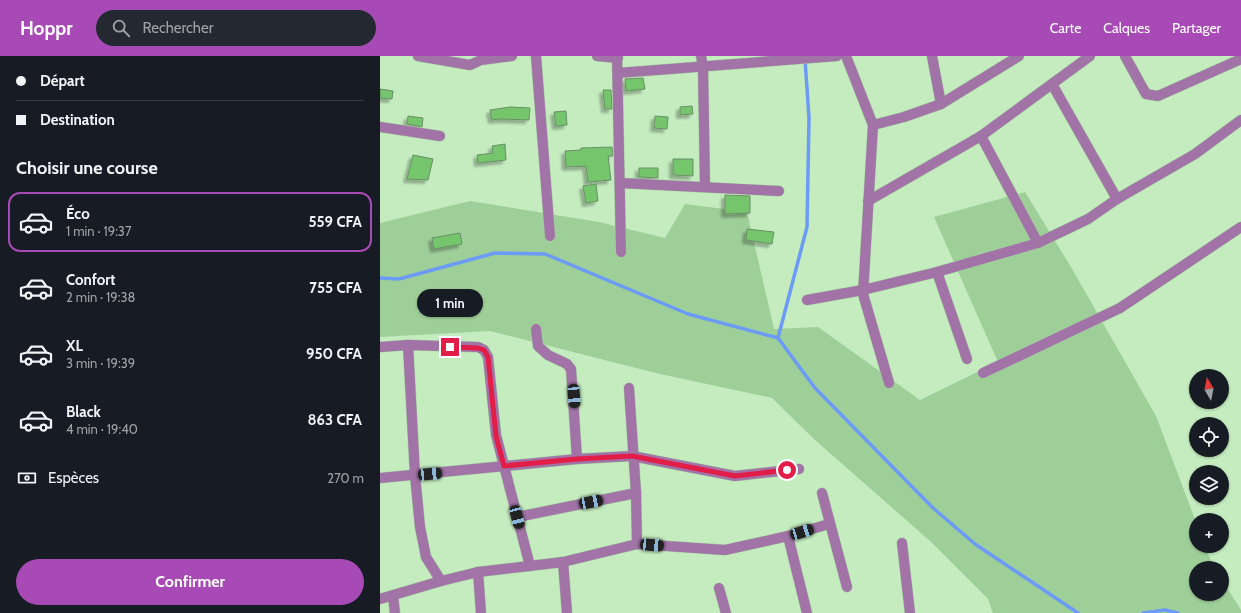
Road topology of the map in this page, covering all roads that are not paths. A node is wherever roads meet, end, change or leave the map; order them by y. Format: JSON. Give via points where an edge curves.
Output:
{"nodes":[{"id":1,"x":419,"y":56,"type":"edge"},
{"id":2,"x":512,"y":56,"type":"edge"},
{"id":3,"x":536,"y":56,"type":"edge"},
{"id":4,"x":598,"y":56,"type":"edge"},
{"id":5,"x":701,"y":56,"type":"edge"},
{"id":6,"x":837,"y":56,"type":"edge"},
{"id":7,"x":846,"y":56,"type":"edge"},
{"id":8,"x":932,"y":56,"type":"edge"},
{"id":9,"x":1019,"y":56,"type":"edge"},
{"id":10,"x":1090,"y":56,"type":"edge"},
{"id":11,"x":1125,"y":56,"type":"edge"},
{"id":12,"x":618,"y":57,"type":"edge"},
{"id":13,"x":480,"y":58,"type":"edge"},
{"id":14,"x":1241,"y":59,"type":"edge"},
{"id":15,"x":703,"y":66,"type":"junction"},
{"id":16,"x":618,"y":73,"type":"junction"},
{"id":17,"x":1052,"y":84,"type":"junction"},
{"id":18,"x":941,"y":104,"type":"junction"},
{"id":19,"x":1241,"y":120,"type":"edge"},
{"id":20,"x":873,"y":125,"type":"junction"},
{"id":21,"x":380,"y":127,"type":"edge"},
{"id":22,"x":440,"y":136,"type":"dead end"},
{"id":23,"x":981,"y":136,"type":"junction"},
{"id":24,"x":620,"y":183,"type":"junction"},
{"id":25,"x":705,"y":187,"type":"junction"},
{"id":26,"x":779,"y":191,"type":"dead end"},
{"id":27,"x":1117,"y":199,"type":"junction"},
{"id":28,"x":868,"y":201,"type":"junction"},
{"id":29,"x":1241,"y":227,"type":"edge"},
{"id":30,"x":550,"y":236,"type":"dead end"},
{"id":31,"x":1038,"y":244,"type":"junction"},
{"id":32,"x":621,"y":252,"type":"dead end"},
{"id":33,"x":937,"y":272,"type":"junction"},
{"id":34,"x":863,"y":290,"type":"junction"},
{"id":35,"x":807,"y":300,"type":"dead end"},
{"id":36,"x":536,"y":329,"type":"dead end"},
{"id":37,"x":408,"y":346,"type":"junction"},
{"id":38,"x":380,"y":347,"type":"edge"},
{"id":39,"x":967,"y":359,"type":"dead end"},
{"id":40,"x":983,"y":373,"type":"dead end"},
{"id":41,"x":889,"y":383,"type":"dead end"},
{"id":42,"x":628,"y":388,"type":"dead end"},
{"id":43,"x":632,"y":456,"type":"junction"},
{"id":44,"x":577,"y":459,"type":"junction"},
{"id":45,"x":504,"y":466,"type":"junction"},
{"id":46,"x":800,"y":469,"type":"dead end"},
{"id":47,"x":415,"y":475,"type":"junction"},
{"id":48,"x":380,"y":478,"type":"edge"},
{"id":49,"x":636,"y":493,"type":"junction"},
{"id":50,"x":822,"y":493,"type":"dead end"},
{"id":51,"x":517,"y":517,"type":"junction"},
{"id":52,"x":829,"y":524,"type":"junction"},
{"id":53,"x":788,"y":536,"type":"junction"},
{"id":54,"x":902,"y":543,"type":"dead end"},
{"id":55,"x":637,"y":544,"type":"junction"},
{"id":56,"x":563,"y":562,"type":"junction"},
{"id":57,"x":530,"y":566,"type":"junction"},
{"id":58,"x":478,"y":572,"type":"junction"},
{"id":59,"x":441,"y":581,"type":"junction"},
{"id":60,"x":847,"y":587,"type":"dead end"},
{"id":61,"x":380,"y":588,"type":"edge"},
{"id":62,"x":719,"y":588,"type":"dead end"},
{"id":63,"x":393,"y":596,"type":"junction"},
{"id":64,"x":381,"y":599,"type":"edge"},
{"id":65,"x":395,"y":613,"type":"edge"},
{"id":66,"x":482,"y":613,"type":"edge"},
{"id":67,"x":567,"y":613,"type":"edge"},
{"id":68,"x":726,"y":613,"type":"edge"},
{"id":69,"x":807,"y":613,"type":"edge"},
{"id":70,"x":910,"y":613,"type":"edge"}],
"edges":[{"from":1,"to":13,"type":"street","via":[[470,65]]},
{"from":2,"to":13,"type":"street"},
{"from":3,"to":30,"type":"street"},
{"from":4,"to":12,"type":"street"},
{"from":5,"to":15,"type":"street"},
{"from":6,"to":15,"type":"street"},
{"from":7,"to":20,"type":"street"},
{"from":8,"to":18,"type":"street"},
{"from":9,"to":18,"type":"street"},
{"from":10,"to":17,"type":"street"},
{"from":11,"to":14,"type":"street","via":[[1146,94],[1152,96],[1158,96]]},
{"from":12,"to":16,"type":"street"},
{"from":15,"to":16,"type":"street"},
{"from":15,"to":25,"type":"street"},
{"from":16,"to":24,"type":"street"},
{"from":17,"to":23,"type":"street"},
{"from":17,"to":27,"type":"street"},
{"from":18,"to":20,"type":"street"},
{"from":19,"to":27,"type":"street","via":[[1195,154]]},
{"from":20,"to":28,"type":"street"},
{"from":21,"to":22,"type":"street"},
{"from":23,"to":28,"type":"street"},
{"from":23,"to":31,"type":"street"},
{"from":24,"to":25,"type":"street"},
{"from":24,"to":32,"type":"street"},
{"from":25,"to":26,"type":"street"},
{"from":27,"to":31,"type":"street","via":[[1088,219]]},
{"from":28,"to":34,"type":"street"},
{"from":29,"to":40,"type":"street","via":[[1120,308]]},
{"from":31,"to":33,"type":"street"},
{"from":33,"to":34,"type":"street"},
{"from":33,"to":39,"type":"street"},
{"from":34,"to":35,"type":"street"},
{"from":34,"to":41,"type":"street"},
{"from":36,"to":44,"type":"street","via":[[538,346],[571,369]]},
{"from":37,"to":38,"type":"street"},
{"from":37,"to":45,"type":"street","via":[[484,350],[488,357],[496,436]]},
{"from":37,"to":47,"type":"street"},
{"from":42,"to":43,"type":"street"},
{"from":43,"to":44,"type":"street"},
{"from":43,"to":46,"type":"street","via":[[735,476]]},
{"from":43,"to":49,"type":"street"},
{"from":44,"to":45,"type":"street"},
{"from":45,"to":47,"type":"street"},
{"from":45,"to":51,"type":"street"},
{"from":47,"to":48,"type":"street"},
{"from":47,"to":59,"type":"street","via":[[426,557]]},
{"from":49,"to":51,"type":"street"},
{"from":49,"to":55,"type":"street"},
{"from":50,"to":52,"type":"street"},
{"from":51,"to":57,"type":"street"},
{"from":52,"to":53,"type":"street"},
{"from":52,"to":60,"type":"street"},
{"from":53,"to":55,"type":"street","via":[[725,550]]},
{"from":53,"to":69,"type":"street"},
{"from":54,"to":70,"type":"street"},
{"from":55,"to":56,"type":"street"},
{"from":56,"to":57,"type":"street"},
{"from":56,"to":67,"type":"street"},
{"from":57,"to":58,"type":"street"},
{"from":58,"to":59,"type":"street"},
{"from":58,"to":66,"type":"street"},
{"from":59,"to":63,"type":"street"},
{"from":61,"to":64,"type":"street"},
{"from":62,"to":68,"type":"street"},
{"from":63,"to":64,"type":"street"},
{"from":63,"to":65,"type":"street"}]}
